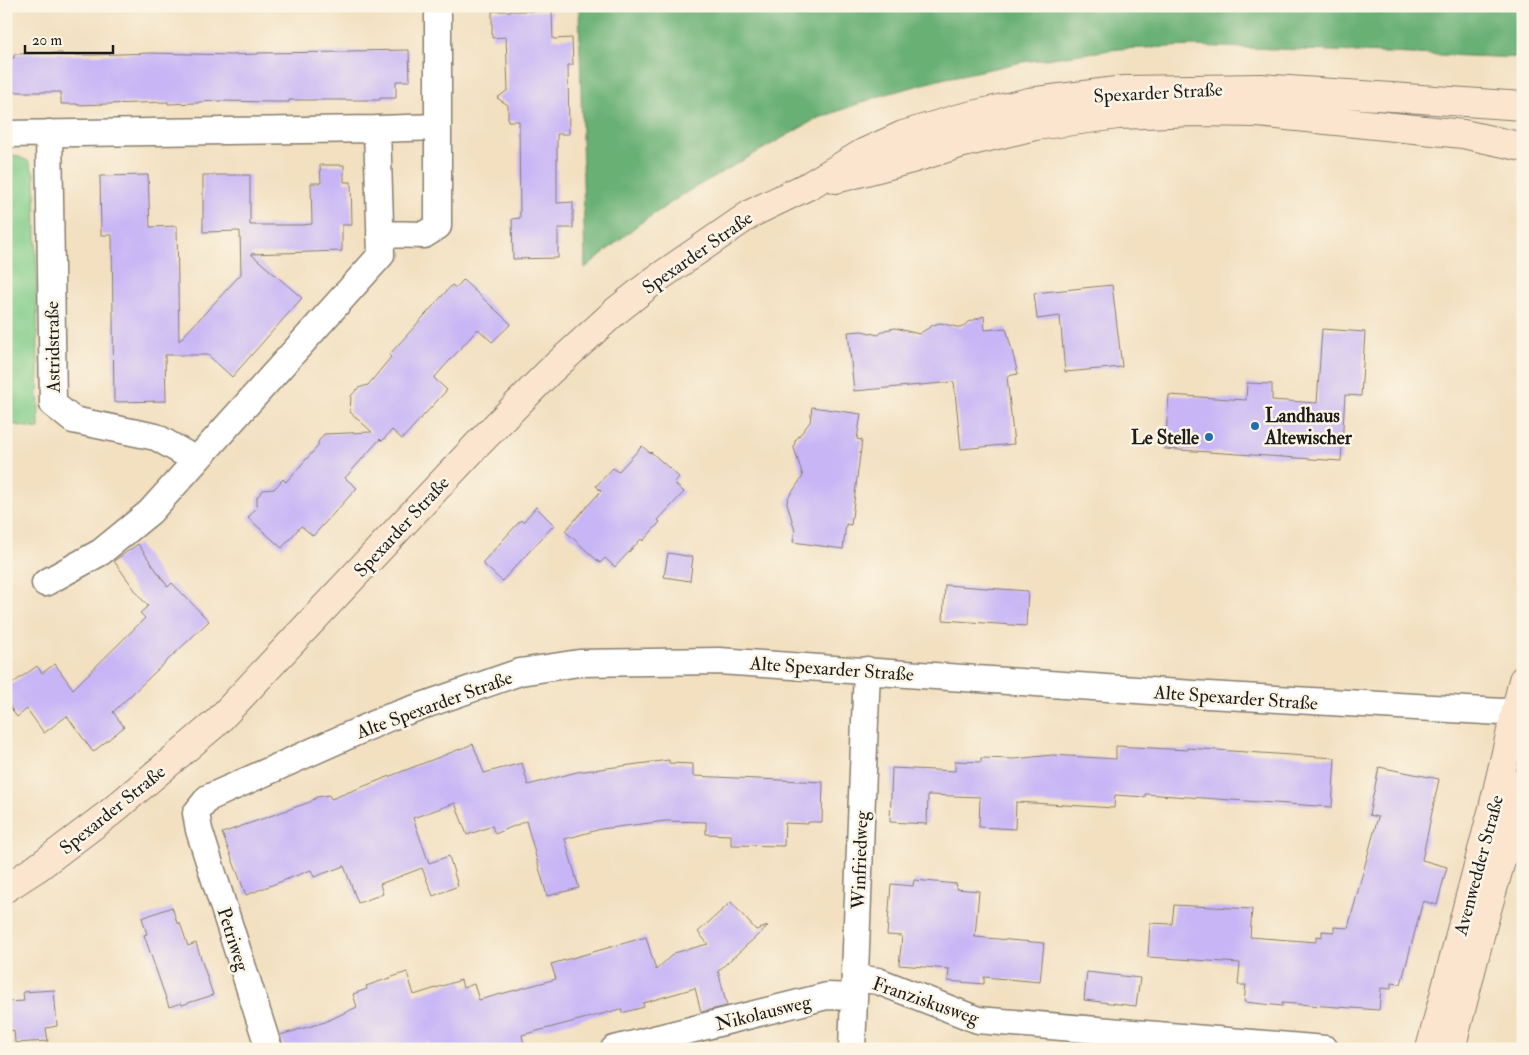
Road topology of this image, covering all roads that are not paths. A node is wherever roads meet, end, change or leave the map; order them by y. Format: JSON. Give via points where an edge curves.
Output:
{"nodes":[{"id":1,"x":438,"y":15,"type":"dead end"},
{"id":2,"x":1521,"y":105,"type":"edge"},
{"id":3,"x":438,"y":127,"type":"junction"},
{"id":4,"x":377,"y":129,"type":"junction"},
{"id":5,"x":49,"y":133,"type":"junction"},
{"id":6,"x":6,"y":134,"type":"edge"},
{"id":7,"x":1523,"y":147,"type":"edge"},
{"id":8,"x":810,"y":185,"type":"junction"},
{"id":9,"x":380,"y":234,"type":"junction"},
{"id":10,"x":196,"y":460,"type":"junction"},
{"id":11,"x":45,"y":583,"type":"dead end"},
{"id":12,"x":867,"y":670,"type":"junction"},
{"id":13,"x":1523,"y":680,"type":"edge"},
{"id":14,"x":1520,"y":710,"type":"edge"},
{"id":15,"x":1523,"y":784,"type":"edge"},
{"id":16,"x":199,"y":830,"type":"joint"},
{"id":17,"x":6,"y":888,"type":"edge"},
{"id":18,"x":855,"y":987,"type":"junction"},
{"id":19,"x":644,"y":1045,"type":"edge"},
{"id":20,"x":269,"y":1049,"type":"edge"},
{"id":21,"x":614,"y":1049,"type":"edge"},
{"id":22,"x":852,"y":1049,"type":"edge"},
{"id":23,"x":1325,"y":1049,"type":"edge"},
{"id":24,"x":1430,"y":1049,"type":"edge"},
{"id":25,"x":1451,"y":1049,"type":"edge"}],
"edges":[{"from":1,"to":3,"type":"street"},
{"from":2,"to":8,"type":"main road","name":"Spexarder Straße","via":[[1261,88],[1124,90],[1029,102],[903,135],[863,153]]},
{"from":3,"to":4,"type":"street"},
{"from":3,"to":9,"type":"street","via":[[438,226],[424,235]]},
{"from":4,"to":5,"type":"street"},
{"from":4,"to":9,"type":"street"},
{"from":5,"to":6,"type":"street"},
{"from":5,"to":10,"type":"street","name":"Astridstraße","via":[[53,404],[73,420],[156,437]]},
{"from":7,"to":8,"type":"main road","name":"Spexarder Straße","via":[[1463,134],[1258,113],[1118,115],[1035,126]]},
{"from":8,"to":17,"type":"main road","name":"Spexarder Straße","via":[[752,213],[616,311],[549,372],[477,445],[217,722],[111,812]]},
{"from":9,"to":10,"type":"street","via":[[381,255]]},
{"from":10,"to":11,"type":"street","via":[[150,512],[101,552]]},
{"from":12,"to":14,"type":"street","name":"Alte Spexarder Straße","via":[[1218,696],[1502,712]]},
{"from":12,"to":16,"type":"street","name":"Alte Spexarder Straße","via":[[719,661],[579,663],[520,672],[390,717],[208,798],[196,813]]},
{"from":12,"to":18,"type":"street","name":"Winfriedweg"},
{"from":13,"to":14,"type":"main road","name":"Avenwedder Straße"},
{"from":14,"to":24,"type":"main road","name":"Avenwedder Straße"},
{"from":15,"to":25,"type":"main road","name":"Avenwedder Straße"},
{"from":16,"to":20,"type":"street","name":"Petriweg"},
{"from":18,"to":19,"type":"street","name":"Nikolausweg"},
{"from":18,"to":22,"type":"street","name":"Winfriedweg"},
{"from":18,"to":23,"type":"street","name":"Franziskusweg","via":[[878,981],[978,1020]]},
{"from":19,"to":21,"type":"street","name":"Nikolausweg"}]}
